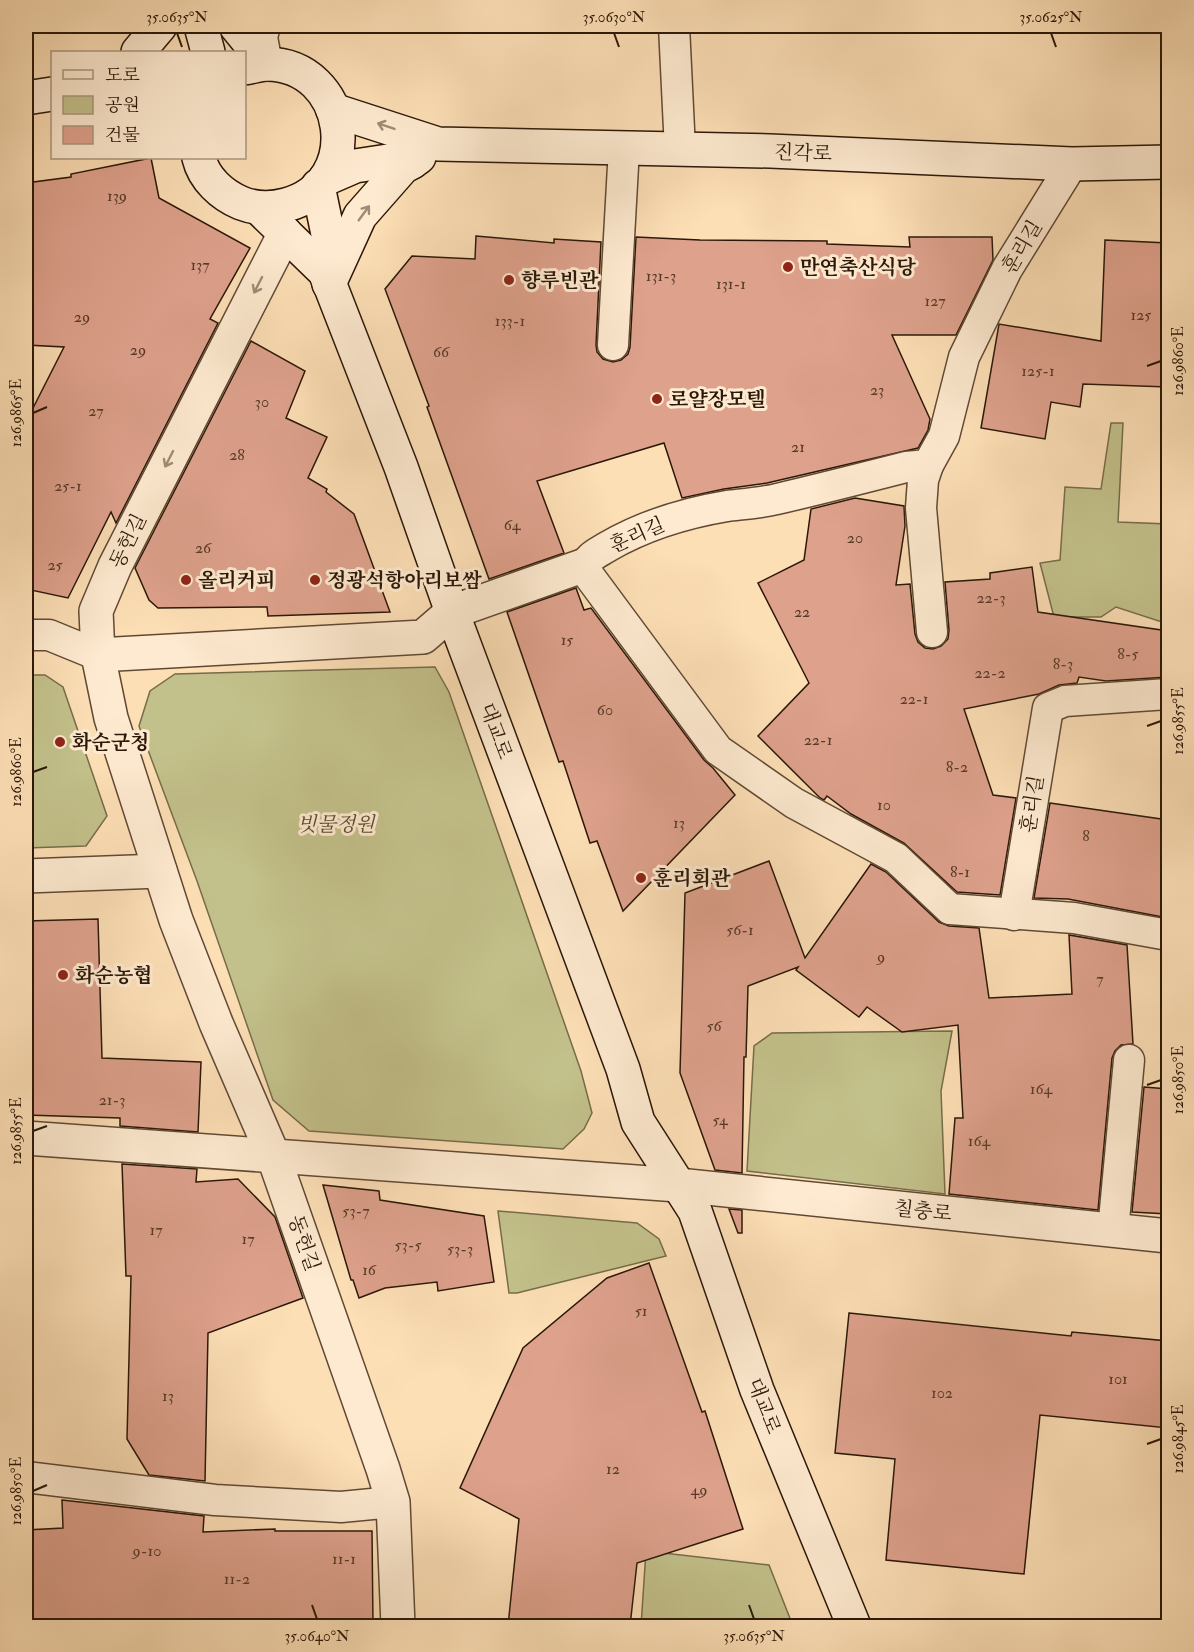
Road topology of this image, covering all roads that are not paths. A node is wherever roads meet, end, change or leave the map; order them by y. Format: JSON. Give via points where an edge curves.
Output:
{"nodes":[{"id":1,"x":160,"y":26,"type":"edge"},
{"id":2,"x":201,"y":26,"type":"edge"},
{"id":3,"x":236,"y":26,"type":"edge"},
{"id":4,"x":265,"y":26,"type":"edge"},
{"id":5,"x":674,"y":26,"type":"edge"},
{"id":6,"x":139,"y":51,"type":"edge"},
{"id":7,"x":208,"y":51,"type":"edge"},
{"id":8,"x":256,"y":66,"type":"edge"},
{"id":9,"x":51,"y":94,"type":"edge"},
{"id":10,"x":26,"y":98,"type":"edge"},
{"id":11,"x":333,"y":110,"type":"junction"},
{"id":12,"x":438,"y":144,"type":"junction"},
{"id":13,"x":624,"y":148,"type":"junction"},
{"id":14,"x":680,"y":150,"type":"junction"},
{"id":15,"x":200,"y":159,"type":"edge"},
{"id":16,"x":412,"y":162,"type":"junction"},
{"id":17,"x":1168,"y":162,"type":"edge"},
{"id":18,"x":1072,"y":164,"type":"junction"},
{"id":19,"x":321,"y":183,"type":"junction"},
{"id":20,"x":259,"y":208,"type":"junction"},
{"id":21,"x":285,"y":233,"type":"junction"},
{"id":22,"x":327,"y":278,"type":"junction"},
{"id":23,"x":613,"y":345,"type":"dead end"},
{"id":24,"x":928,"y":465,"type":"junction"},
{"id":25,"x":585,"y":565,"type":"junction"},
{"id":26,"x":452,"y":612,"type":"junction"},
{"id":27,"x":932,"y":632,"type":"dead end"},
{"id":28,"x":26,"y":635,"type":"edge"},
{"id":29,"x":98,"y":655,"type":"junction"},
{"id":30,"x":1168,"y":694,"type":"edge"},
{"id":31,"x":160,"y":871,"type":"junction"},
{"id":32,"x":26,"y":876,"type":"edge"},
{"id":33,"x":1014,"y":915,"type":"junction"},
{"id":34,"x":1168,"y":934,"type":"edge"},
{"id":35,"x":1129,"y":1060,"type":"dead end"},
{"id":36,"x":26,"y":1138,"type":"edge"},
{"id":37,"x":273,"y":1155,"type":"junction"},
{"id":38,"x":678,"y":1185,"type":"junction"},
{"id":39,"x":1113,"y":1231,"type":"junction"},
{"id":40,"x":1168,"y":1236,"type":"edge"},
{"id":41,"x":26,"y":1477,"type":"edge"},
{"id":42,"x":393,"y":1502,"type":"junction"},
{"id":43,"x":398,"y":1626,"type":"edge"},
{"id":44,"x":854,"y":1626,"type":"edge"}],
"edges":[{"from":1,"to":6,"type":"street"},
{"from":2,"to":7,"type":"street"},
{"from":3,"to":8,"type":"street"},
{"from":4,"to":8,"type":"lane"},
{"from":5,"to":14,"type":"lane"},
{"from":8,"to":11,"type":"street","via":[[292,68],[313,81],[330,100]]},
{"from":9,"to":10,"type":"street"},
{"from":12,"to":11,"type":"street","name":"진각로","one_way":true},
{"from":11,"to":19,"type":"street","via":[[339,148]]},
{"from":12,"to":13,"type":"street","name":"진각로"},
{"from":12,"to":16,"type":"street"},
{"from":13,"to":14,"type":"street","name":"진각로"},
{"from":13,"to":23,"type":"lane"},
{"from":14,"to":18,"type":"street","name":"진각로"},
{"from":15,"to":20,"type":"street","via":[[212,183],[230,198]]},
{"from":16,"to":19,"type":"street","via":[[355,166]]},
{"from":22,"to":16,"type":"street","one_way":true,"via":[[360,216],[403,167]]},
{"from":17,"to":18,"type":"street","name":"진각로"},
{"from":18,"to":24,"type":"lane","name":"훈리길","via":[[1007,269],[964,357],[944,436]]},
{"from":19,"to":20,"type":"street","via":[[296,203]]},
{"from":19,"to":22,"type":"street","via":[[329,239]]},
{"from":20,"to":21,"type":"street"},
{"from":21,"to":22,"type":"street"},
{"from":21,"to":29,"type":"street","name":"동헌길","one_way":true,"via":[[115,566],[96,611]]},
{"from":22,"to":26,"type":"street","name":"대교로","via":[[401,467]]},
{"from":24,"to":25,"type":"lane","name":"훈리길","via":[[759,503],[681,516],[626,536]]},
{"from":24,"to":27,"type":"lane","via":[[921,508]]},
{"from":25,"to":26,"type":"street"},
{"from":25,"to":33,"type":"lane","via":[[586,573],[718,750],[794,803],[896,858],[950,909]]},
{"from":26,"to":29,"type":"street","via":[[423,637]]},
{"from":26,"to":38,"type":"street","name":"대교로","via":[[623,1069],[638,1122]]},
{"from":28,"to":29,"type":"lane","via":[[49,635]]},
{"from":29,"to":31,"type":"street","name":"동헌길","via":[[111,718]]},
{"from":30,"to":33,"type":"lane","name":"훈리길","via":[[1065,701],[1047,708]]},
{"from":31,"to":32,"type":"street"},
{"from":31,"to":37,"type":"street","name":"동헌길","via":[[216,1023]]},
{"from":33,"to":34,"type":"lane","via":[[1074,918]]},
{"from":35,"to":39,"type":"lane"},
{"from":36,"to":37,"type":"street"},
{"from":37,"to":38,"type":"street"},
{"from":37,"to":42,"type":"street","name":"동헌길"},
{"from":38,"to":39,"type":"street","name":"칠충로"},
{"from":38,"to":44,"type":"street","name":"대교로","via":[[695,1211],[757,1390]]},
{"from":39,"to":40,"type":"street","name":"칠충로"},
{"from":41,"to":42,"type":"lane","via":[[215,1500],[341,1507]]},
{"from":42,"to":43,"type":"street","name":"동헌길"}]}
